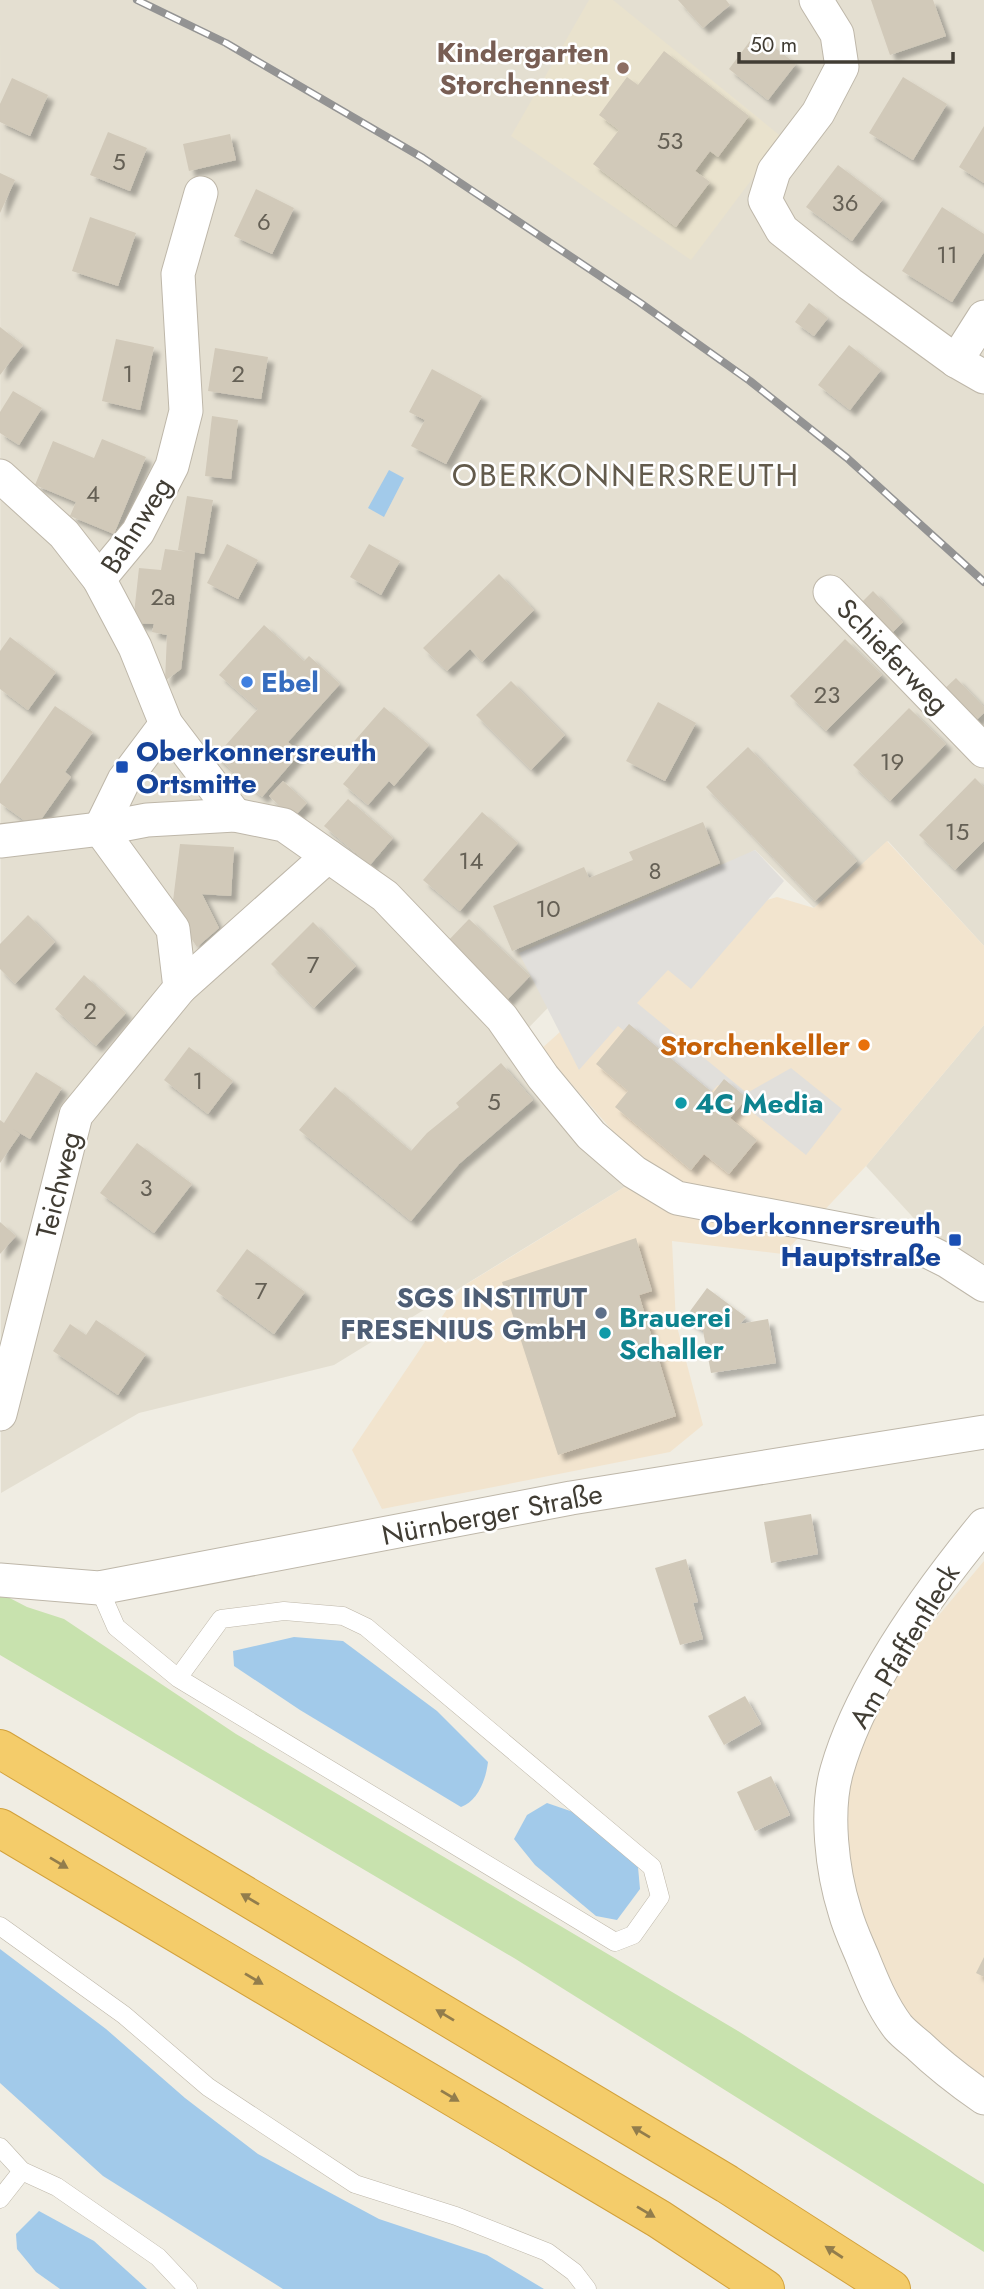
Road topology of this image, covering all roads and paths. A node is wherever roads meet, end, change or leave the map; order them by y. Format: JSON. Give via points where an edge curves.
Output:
{"nodes":[{"id":1,"x":816,"y":0,"type":"edge"},
{"id":2,"x":201,"y":193,"type":"dead end"},
{"id":3,"x":984,"y":317,"type":"edge"},
{"id":4,"x":970,"y":369,"type":"edge"},
{"id":5,"x":0,"y":476,"type":"edge"},
{"id":6,"x":99,"y":579,"type":"junction"},
{"id":7,"x":830,"y":592,"type":"dead end"},
{"id":8,"x":166,"y":724,"type":"junction"},
{"id":9,"x":984,"y":751,"type":"edge"},
{"id":10,"x":235,"y":815,"type":"junction"},
{"id":11,"x":100,"y":829,"type":"junction"},
{"id":12,"x":0,"y":841,"type":"edge"},
{"id":13,"x":328,"y":856,"type":"junction"},
{"id":14,"x":180,"y":988,"type":"junction"},
{"id":15,"x":984,"y":1285,"type":"edge"},
{"id":16,"x":7,"y":1351,"type":"edge"},
{"id":17,"x":0,"y":1414,"type":"edge"},
{"id":18,"x":984,"y":1432,"type":"edge"},
{"id":19,"x":984,"y":1525,"type":"edge"},
{"id":20,"x":0,"y":1580,"type":"edge"},
{"id":21,"x":99,"y":1588,"type":"junction"},
{"id":22,"x":178,"y":1678,"type":"junction"},
{"id":23,"x":0,"y":1749,"type":"edge"},
{"id":24,"x":0,"y":1828,"type":"edge"},
{"id":25,"x":0,"y":1926,"type":"edge"},
{"id":26,"x":984,"y":2098,"type":"edge"},
{"id":27,"x":0,"y":2147,"type":"edge"},
{"id":28,"x":22,"y":2171,"type":"junction"},
{"id":29,"x":0,"y":2199,"type":"edge"},
{"id":30,"x":188,"y":2289,"type":"edge"},
{"id":31,"x":587,"y":2289,"type":"edge"},
{"id":32,"x":765,"y":2289,"type":"edge"},
{"id":33,"x":891,"y":2289,"type":"edge"}],
"edges":[{"from":1,"to":4,"type":"street","via":[[837,34],[842,67],[818,113],[774,171],[765,200],[782,229]]},
{"from":2,"to":6,"type":"street","name":"Bahnweg","via":[[178,274],[186,411],[172,466],[138,532]]},
{"from":3,"to":4,"type":"street"},
{"from":5,"to":6,"type":"street","via":[[64,534]]},
{"from":6,"to":8,"type":"street","name":"Bahnweg","via":[[135,647]]},
{"from":7,"to":9,"type":"street","name":"Schieferweg"},
{"from":8,"to":10,"type":"street","name":"Bahnweg"},
{"from":8,"to":11,"type":"street","via":[[124,780]]},
{"from":10,"to":11,"type":"street","via":[[147,820]]},
{"from":10,"to":13,"type":"street","via":[[284,825]]},
{"from":11,"to":12,"type":"street"},
{"from":11,"to":14,"type":"street","via":[[173,929]]},
{"from":13,"to":14,"type":"street","name":"Teichweg"},
{"from":13,"to":15,"type":"street","via":[[385,897],[502,1018],[591,1135],[634,1171],[677,1198],[909,1242]]},
{"from":14,"to":16,"type":"street","name":"Teichweg","via":[[76,1115]]},
{"from":16,"to":17,"type":"street","name":"Teichweg"},
{"from":18,"to":21,"type":"street","name":"Nürnberger Straße","via":[[571,1498]]},
{"from":19,"to":26,"type":"street","name":"Am Pfaffenfleck","via":[[917,1615],[848,1738],[836,1773],[832,1844],[845,1913],[876,1991],[899,2028]]},
{"from":20,"to":21,"type":"street","name":"Nürnberger Straße"},
{"from":21,"to":22,"type":"lane","via":[[116,1627]]},
{"from":22,"to":22,"type":"lane","via":[[615,1942],[634,1935],[660,1896],[652,1867],[366,1627],[343,1616],[284,1611],[221,1619]]},
{"from":33,"to":23,"type":"highway","one_way":true,"via":[[727,2184]]},
{"from":24,"to":32,"type":"highway","one_way":true,"via":[[659,2219]]},
{"from":25,"to":31,"type":"lane","via":[[124,2015],[208,2087],[355,2184],[456,2216],[547,2252],[574,2272]]},
{"from":27,"to":28,"type":"lane"},
{"from":28,"to":29,"type":"lane"},
{"from":28,"to":30,"type":"lane","via":[[57,2187],[112,2223],[158,2257]]}]}
